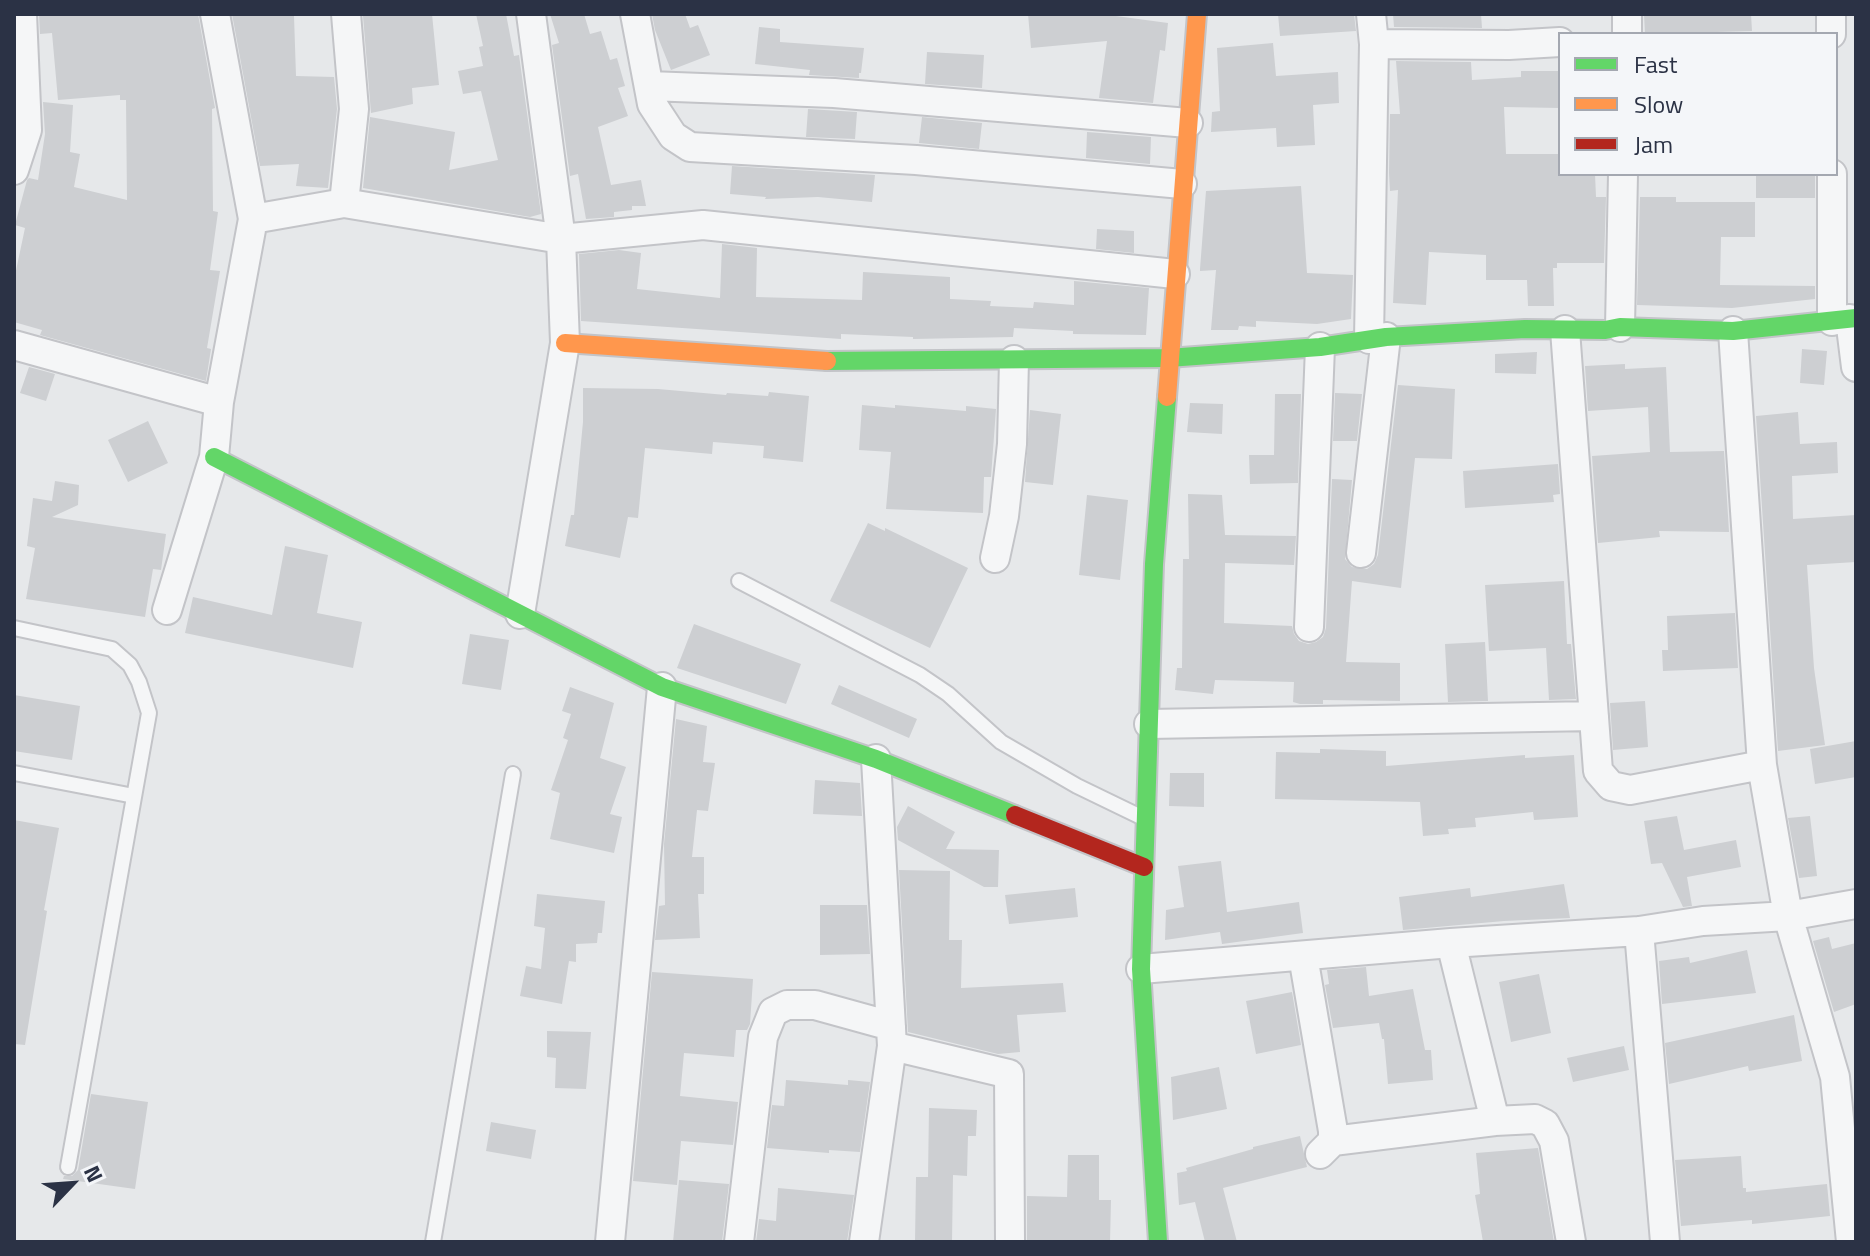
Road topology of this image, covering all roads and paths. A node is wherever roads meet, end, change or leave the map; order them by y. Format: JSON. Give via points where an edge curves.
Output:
{"nodes":[{"id":1,"x":22,"y":14,"type":"edge"},
{"id":2,"x":215,"y":14,"type":"edge"},
{"id":3,"x":346,"y":14,"type":"edge"},
{"id":4,"x":531,"y":14,"type":"edge"},
{"id":5,"x":635,"y":14,"type":"edge"},
{"id":6,"x":1197,"y":14,"type":"edge"},
{"id":7,"x":1371,"y":14,"type":"edge"},
{"id":8,"x":1558,"y":42,"type":"edge"},
{"id":9,"x":1374,"y":44,"type":"junction"},
{"id":10,"x":649,"y":86,"type":"junction"},
{"id":11,"x":1188,"y":123,"type":"junction"},
{"id":12,"x":14,"y":170,"type":"edge"},
{"id":13,"x":1623,"y":176,"type":"edge"},
{"id":14,"x":1832,"y":176,"type":"edge"},
{"id":15,"x":1182,"y":184,"type":"junction"},
{"id":16,"x":344,"y":203,"type":"junction"},
{"id":17,"x":253,"y":219,"type":"junction"},
{"id":18,"x":561,"y":239,"type":"junction"},
{"id":19,"x":1175,"y":274,"type":"junction"},
{"id":20,"x":1846,"y":319,"type":"edge"},
{"id":21,"x":1620,"y":327,"type":"junction"},
{"id":22,"x":1565,"y":330,"type":"junction"},
{"id":23,"x":1733,"y":331,"type":"junction"},
{"id":24,"x":1378,"y":338,"type":"junction"},
{"id":25,"x":565,"y":343,"type":"junction"},
{"id":26,"x":14,"y":345,"type":"edge"},
{"id":27,"x":1320,"y":347,"type":"junction"},
{"id":28,"x":1168,"y":358,"type":"junction"},
{"id":29,"x":1014,"y":360,"type":"junction"},
{"id":30,"x":1856,"y":367,"type":"edge"},
{"id":31,"x":219,"y":402,"type":"junction"},
{"id":32,"x":214,"y":457,"type":"junction"},
{"id":33,"x":1361,"y":553,"type":"dead end"},
{"id":34,"x":995,"y":558,"type":"dead end"},
{"id":35,"x":739,"y":581,"type":"dead end"},
{"id":36,"x":167,"y":610,"type":"dead end"},
{"id":37,"x":520,"y":614,"type":"junction"},
{"id":38,"x":1309,"y":627,"type":"dead end"},
{"id":39,"x":14,"y":628,"type":"edge"},
{"id":40,"x":662,"y":687,"type":"junction"},
{"id":41,"x":1594,"y":716,"type":"junction"},
{"id":42,"x":1149,"y":724,"type":"junction"},
{"id":43,"x":876,"y":759,"type":"junction"},
{"id":44,"x":1762,"y":765,"type":"junction"},
{"id":45,"x":14,"y":773,"type":"edge"},
{"id":46,"x":513,"y":774,"type":"dead end"},
{"id":47,"x":134,"y":796,"type":"junction"},
{"id":48,"x":1146,"y":819,"type":"junction"},
{"id":49,"x":1144,"y":867,"type":"junction"},
{"id":50,"x":1856,"y":904,"type":"edge"},
{"id":51,"x":1788,"y":916,"type":"junction"},
{"id":52,"x":1639,"y":931,"type":"junction"},
{"id":53,"x":1451,"y":943,"type":"junction"},
{"id":54,"x":1303,"y":956,"type":"junction"},
{"id":55,"x":1141,"y":969,"type":"junction"},
{"id":56,"x":892,"y":1036,"type":"junction"},
{"id":57,"x":1495,"y":1121,"type":"junction"},
{"id":58,"x":68,"y":1167,"type":"dead end"},
{"id":59,"x":433,"y":1242,"type":"edge"},
{"id":60,"x":610,"y":1242,"type":"edge"},
{"id":61,"x":739,"y":1242,"type":"edge"},
{"id":62,"x":864,"y":1242,"type":"edge"},
{"id":63,"x":1010,"y":1242,"type":"edge"},
{"id":64,"x":1158,"y":1242,"type":"edge"},
{"id":65,"x":1571,"y":1242,"type":"edge"},
{"id":66,"x":1665,"y":1242,"type":"edge"},
{"id":67,"x":1851,"y":1242,"type":"edge"}],
"edges":[{"from":1,"to":12,"type":"street","via":[[27,130]]},
{"from":2,"to":17,"type":"street"},
{"from":3,"to":16,"type":"street","via":[[354,109]]},
{"from":4,"to":18,"type":"street"},
{"from":5,"to":10,"type":"street"},
{"from":6,"to":11,"type":"street"},
{"from":7,"to":9,"type":"street"},
{"from":8,"to":9,"type":"street"},
{"from":9,"to":24,"type":"street"},
{"from":10,"to":11,"type":"street","via":[[834,93]]},
{"from":10,"to":15,"type":"street","via":[[652,104],[673,136],[690,147]]},
{"from":11,"to":15,"type":"street"},
{"from":13,"to":21,"type":"street"},
{"from":14,"to":20,"type":"street"},
{"from":15,"to":19,"type":"street"},
{"from":16,"to":17,"type":"street"},
{"from":16,"to":18,"type":"street"},
{"from":17,"to":31,"type":"street"},
{"from":18,"to":19,"type":"street","via":[[703,225]]},
{"from":18,"to":25,"type":"street"},
{"from":19,"to":28,"type":"street"},
{"from":20,"to":23,"type":"street"},
{"from":20,"to":30,"type":"street"},
{"from":21,"to":22,"type":"street"},
{"from":21,"to":23,"type":"street"},
{"from":22,"to":24,"type":"street"},
{"from":22,"to":41,"type":"street"},
{"from":23,"to":44,"type":"street"},
{"from":24,"to":27,"type":"street"},
{"from":24,"to":33,"type":"street"},
{"from":25,"to":29,"type":"street","via":[[850,363]]},
{"from":25,"to":37,"type":"street"},
{"from":26,"to":31,"type":"street"},
{"from":27,"to":28,"type":"street"},
{"from":27,"to":38,"type":"street"},
{"from":28,"to":29,"type":"street"},
{"from":28,"to":42,"type":"street"},
{"from":29,"to":34,"type":"street","via":[[1012,444]]},
{"from":31,"to":32,"type":"street"},
{"from":32,"to":36,"type":"street"},
{"from":32,"to":37,"type":"street"},
{"from":35,"to":48,"type":"lane","via":[[920,675],[1001,742]]},
{"from":37,"to":40,"type":"street"},
{"from":39,"to":47,"type":"lane","via":[[112,649],[130,665],[149,713]]},
{"from":40,"to":43,"type":"street"},
{"from":40,"to":60,"type":"street"},
{"from":41,"to":42,"type":"street"},
{"from":41,"to":44,"type":"street","via":[[1598,771],[1611,786],[1630,790]]},
{"from":42,"to":48,"type":"street"},
{"from":43,"to":49,"type":"street"},
{"from":43,"to":56,"type":"street"},
{"from":44,"to":51,"type":"street"},
{"from":45,"to":47,"type":"lane"},
{"from":46,"to":59,"type":"lane"},
{"from":47,"to":58,"type":"lane"},
{"from":48,"to":49,"type":"street"},
{"from":49,"to":55,"type":"street"},
{"from":50,"to":51,"type":"street"},
{"from":51,"to":52,"type":"street"},
{"from":51,"to":67,"type":"street","via":[[1835,1077]]},
{"from":52,"to":53,"type":"street"},
{"from":52,"to":66,"type":"street"},
{"from":53,"to":54,"type":"street"},
{"from":53,"to":57,"type":"street"},
{"from":54,"to":55,"type":"street"},
{"from":54,"to":57,"type":"street","via":[[1326,1148]]},
{"from":55,"to":64,"type":"street"},
{"from":56,"to":61,"type":"street","via":[[815,1005],[787,1005],[773,1012],[763,1037]]},
{"from":56,"to":62,"type":"street"},
{"from":56,"to":63,"type":"street","via":[[1009,1074]]},
{"from":57,"to":65,"type":"street","via":[[1535,1119],[1545,1124]]}]}
